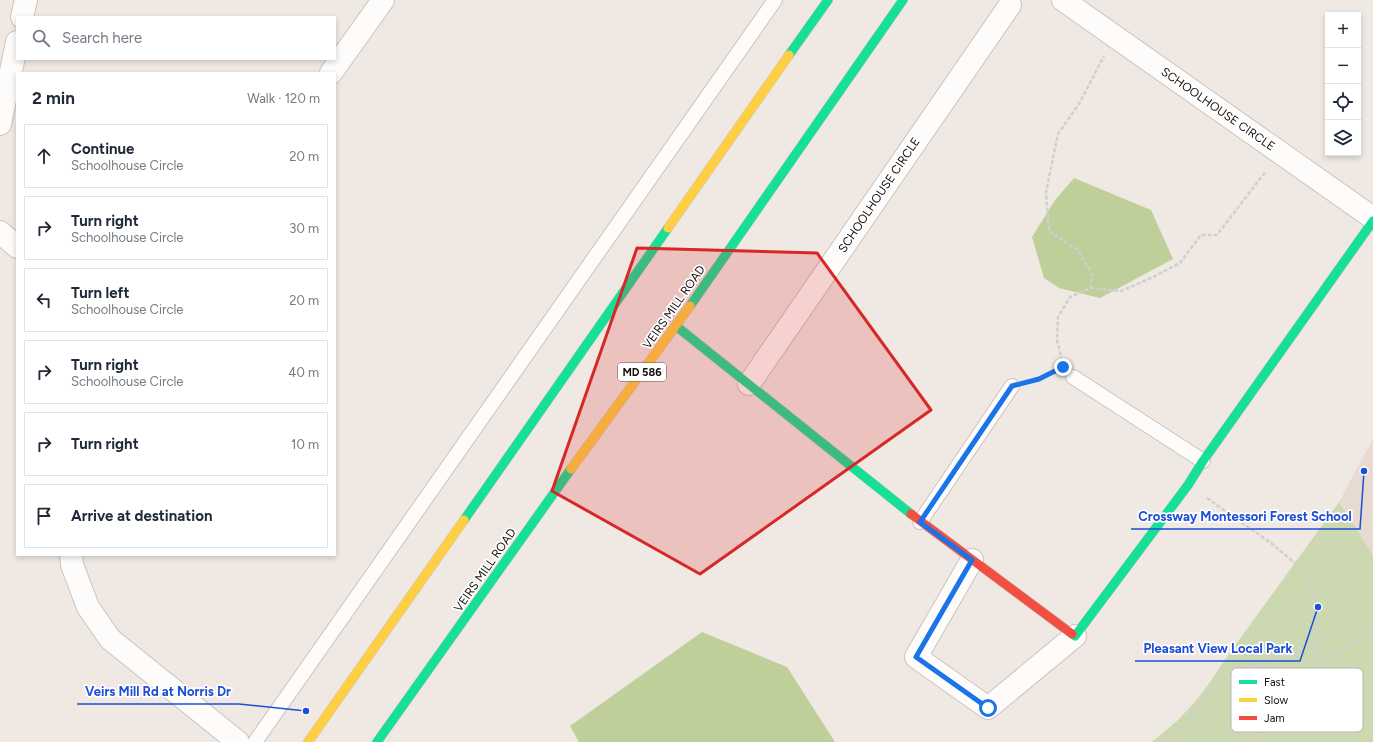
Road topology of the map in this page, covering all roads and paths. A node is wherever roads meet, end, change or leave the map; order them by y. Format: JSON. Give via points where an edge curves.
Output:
{"nodes":[{"id":1,"x":26,"y":0,"type":"edge"},
{"id":2,"x":382,"y":0,"type":"edge"},
{"id":3,"x":775,"y":0,"type":"edge"},
{"id":4,"x":828,"y":0,"type":"edge"},
{"id":5,"x":904,"y":0,"type":"edge"},
{"id":6,"x":1063,"y":0,"type":"edge"},
{"id":7,"x":1011,"y":2,"type":"edge"},
{"id":8,"x":22,"y":16,"type":"edge"},
{"id":9,"x":1115,"y":37,"type":"junction"},
{"id":10,"x":16,"y":47,"type":"edge"},
{"id":11,"x":332,"y":72,"type":"edge"},
{"id":12,"x":0,"y":124,"type":"edge"},
{"id":13,"x":1280,"y":152,"type":"junction"},
{"id":14,"x":1373,"y":218,"type":"edge"},
{"id":15,"x":1373,"y":221,"type":"edge"},
{"id":16,"x":0,"y":232,"type":"edge"},
{"id":17,"x":16,"y":246,"type":"edge"},
{"id":18,"x":1091,"y":288,"type":"junction"},
{"id":19,"x":676,"y":326,"type":"junction"},
{"id":20,"x":1063,"y":367,"type":"dead end"},
{"id":21,"x":1057,"y":370,"type":"dead end"},
{"id":22,"x":1074,"y":377,"type":"dead end"},
{"id":23,"x":749,"y":384,"type":"junction"},
{"id":24,"x":1012,"y":386,"type":"joint"},
{"id":25,"x":1203,"y":461,"type":"junction"},
{"id":26,"x":1188,"y":485,"type":"junction"},
{"id":27,"x":920,"y":522,"type":"junction"},
{"id":28,"x":71,"y":556,"type":"edge"},
{"id":29,"x":972,"y":560,"type":"junction"},
{"id":30,"x":1373,"y":627,"type":"edge"},
{"id":31,"x":1075,"y":636,"type":"junction"},
{"id":32,"x":1317,"y":648,"type":"junction"},
{"id":33,"x":1319,"y":667,"type":"joint"},
{"id":34,"x":1242,"y":668,"type":"edge"},
{"id":35,"x":1231,"y":673,"type":"edge"},
{"id":36,"x":1257,"y":732,"type":"edge"},
{"id":37,"x":238,"y":742,"type":"edge"},
{"id":38,"x":255,"y":742,"type":"edge"},
{"id":39,"x":308,"y":742,"type":"edge"},
{"id":40,"x":378,"y":742,"type":"edge"},
{"id":41,"x":1166,"y":742,"type":"edge"},
{"id":42,"x":1245,"y":742,"type":"edge"}],
"edges":[{"from":1,"to":8,"type":"street"},
{"from":2,"to":11,"type":"street"},
{"from":3,"to":38,"type":"lane"},
{"from":4,"to":39,"type":"main road"},
{"from":5,"to":19,"type":"main road","name":"VEIRS MILL ROAD","number":"MD 586"},
{"from":6,"to":9,"type":"street","name":"SCHOOLHOUSE CIRCLE"},
{"from":7,"to":23,"type":"street","name":"SCHOOLHOUSE CIRCLE"},
{"from":9,"to":13,"type":"street","name":"SCHOOLHOUSE CIRCLE"},
{"from":9,"to":18,"type":"path","via":[[1080,102],[1058,134],[1046,192],[1049,230],[1078,250],[1092,274]]},
{"from":10,"to":12,"type":"street"},
{"from":13,"to":14,"type":"street","name":"SCHOOLHOUSE CIRCLE"},
{"from":13,"to":18,"type":"path","via":[[1217,235],[1201,235],[1180,263],[1121,291]]},
{"from":15,"to":25,"type":"main road"},
{"from":16,"to":17,"type":"street"},
{"from":18,"to":20,"type":"path","via":[[1070,297],[1058,317],[1057,340]]},
{"from":19,"to":23,"type":"main road"},
{"from":19,"to":40,"type":"main road","name":"VEIRS MILL ROAD","number":"MD 586","via":[[579,457]]},
{"from":21,"to":24,"type":"path","via":[[1039,379]]},
{"from":22,"to":25,"type":"lane"},
{"from":23,"to":27,"type":"main road"},
{"from":24,"to":27,"type":"lane"},
{"from":25,"to":26,"type":"main road"},
{"from":26,"to":31,"type":"main road"},
{"from":26,"to":32,"type":"path","via":[[1271,543],[1302,569],[1316,596]]},
{"from":27,"to":29,"type":"main road"},
{"from":28,"to":37,"type":"street","via":[[88,607],[110,640]]},
{"from":29,"to":31,"type":"main road"},
{"from":29,"to":31,"type":"street","via":[[916,657],[988,708]]},
{"from":30,"to":33,"type":"path"},
{"from":32,"to":33,"type":"path"},
{"from":32,"to":34,"type":"path"},
{"from":35,"to":41,"type":"path","via":[[1216,685],[1191,718]]},
{"from":36,"to":42,"type":"path"}]}
